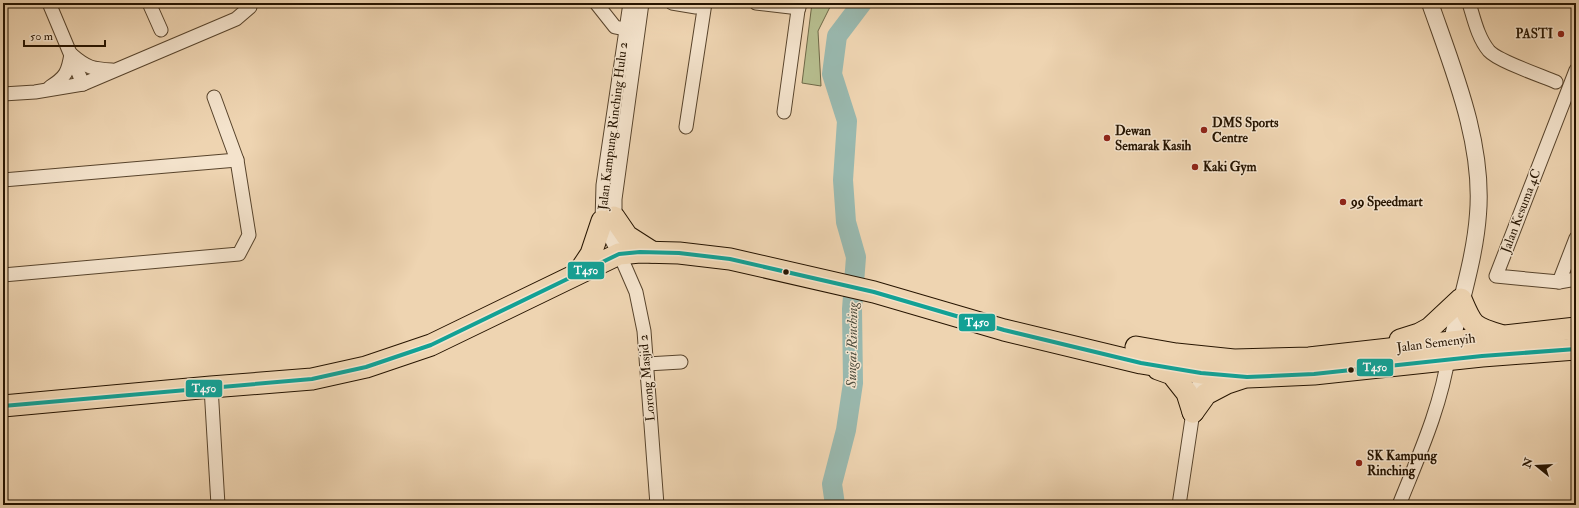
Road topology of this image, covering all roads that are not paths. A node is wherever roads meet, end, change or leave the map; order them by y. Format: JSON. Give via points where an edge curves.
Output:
{"nodes":[{"id":1,"x":49,"y":3,"type":"edge"},
{"id":2,"x":149,"y":3,"type":"edge"},
{"id":3,"x":596,"y":3,"type":"edge"},
{"id":4,"x":630,"y":3,"type":"edge"},
{"id":5,"x":642,"y":3,"type":"edge"},
{"id":6,"x":672,"y":3,"type":"edge"},
{"id":7,"x":700,"y":3,"type":"edge"},
{"id":8,"x":706,"y":3,"type":"edge"},
{"id":9,"x":756,"y":3,"type":"edge"},
{"id":10,"x":1430,"y":3,"type":"edge"},
{"id":11,"x":1469,"y":3,"type":"edge"},
{"id":12,"x":249,"y":5,"type":"edge"},
{"id":13,"x":799,"y":6,"type":"edge"},
{"id":14,"x":625,"y":29,"type":"junction"},
{"id":15,"x":161,"y":30,"type":"dead end"},
{"id":16,"x":71,"y":54,"type":"junction"},
{"id":17,"x":115,"y":70,"type":"junction"},
{"id":18,"x":1576,"y":70,"type":"edge"},
{"id":19,"x":1556,"y":82,"type":"dead end"},
{"id":20,"x":83,"y":84,"type":"junction"},
{"id":21,"x":47,"y":90,"type":"junction"},
{"id":22,"x":3,"y":94,"type":"edge"},
{"id":23,"x":214,"y":97,"type":"dead end"},
{"id":24,"x":784,"y":112,"type":"dead end"},
{"id":25,"x":686,"y":127,"type":"dead end"},
{"id":26,"x":236,"y":160,"type":"junction"},
{"id":27,"x":3,"y":180,"type":"edge"},
{"id":28,"x":608,"y":219,"type":"junction"},
{"id":29,"x":1576,"y":238,"type":"edge"},
{"id":30,"x":652,"y":252,"type":"junction"},
{"id":31,"x":679,"y":253,"type":"junction"},
{"id":32,"x":621,"y":258,"type":"junction"},
{"id":33,"x":579,"y":272,"type":"junction"},
{"id":34,"x":3,"y":274,"type":"edge"},
{"id":35,"x":1576,"y":279,"type":"edge"},
{"id":36,"x":1559,"y":282,"type":"junction"},
{"id":37,"x":554,"y":286,"type":"junction"},
{"id":38,"x":1461,"y":299,"type":"junction"},
{"id":39,"x":928,"y":306,"type":"junction"},
{"id":40,"x":1576,"y":328,"type":"edge"},
{"id":41,"x":1502,"y":335,"type":"junction"},
{"id":42,"x":1576,"y":349,"type":"edge"},
{"id":43,"x":1450,"y":351,"type":"junction"},
{"id":44,"x":1358,"y":353,"type":"junction"},
{"id":45,"x":681,"y":362,"type":"dead end"},
{"id":46,"x":1142,"y":363,"type":"junction"},
{"id":47,"x":647,"y":364,"type":"junction"},
{"id":48,"x":1203,"y":366,"type":"junction"},
{"id":49,"x":1247,"y":377,"type":"junction"},
{"id":50,"x":211,"y":386,"type":"junction"},
{"id":51,"x":1190,"y":402,"type":"junction"},
{"id":52,"x":3,"y":406,"type":"edge"},
{"id":53,"x":218,"y":505,"type":"edge"},
{"id":54,"x":657,"y":505,"type":"edge"},
{"id":55,"x":1179,"y":505,"type":"edge"},
{"id":56,"x":1399,"y":505,"type":"edge"}],
"edges":[{"from":1,"to":16,"type":"street"},
{"from":2,"to":15,"type":"street"},
{"from":3,"to":14,"type":"street","via":[[614,27]]},
{"from":4,"to":14,"type":"street","name":"Jalan Kampung Rinching Hulu 2"},
{"from":5,"to":28,"type":"street","name":"Jalan Kampung Rinching Hulu 2","via":[[615,199]]},
{"from":6,"to":7,"type":"street","via":[[696,7]]},
{"from":8,"to":25,"type":"street"},
{"from":9,"to":13,"type":"street"},
{"from":10,"to":38,"type":"street","via":[[1473,136],[1478,172],[1478,214]]},
{"from":11,"to":19,"type":"street","via":[[1479,34],[1490,52]]},
{"from":12,"to":17,"type":"street","via":[[236,19]]},
{"from":13,"to":24,"type":"street"},
{"from":14,"to":28,"type":"street","name":"Jalan Kampung Rinching Hulu 2","via":[[603,185]]},
{"from":16,"to":17,"type":"street","via":[[82,64],[95,69]]},
{"from":16,"to":20,"type":"street"},
{"from":16,"to":21,"type":"street","via":[[69,68],[62,80]]},
{"from":17,"to":20,"type":"street"},
{"from":18,"to":36,"type":"street","name":"Jalan Kesuma 4C","via":[[1496,276]]},
{"from":20,"to":21,"type":"street"},
{"from":21,"to":22,"type":"street"},
{"from":23,"to":26,"type":"street"},
{"from":26,"to":27,"type":"street"},
{"from":26,"to":34,"type":"street","via":[[249,235],[239,254]]},
{"from":28,"to":30,"type":"main road","via":[[627,236]]},
{"from":28,"to":32,"type":"street","name":"Jalan Kampung Rinching Hulu 2"},
{"from":28,"to":33,"type":"main road"},
{"from":29,"to":36,"type":"street"},
{"from":30,"to":31,"type":"main road","name":"Jalan Semenyih"},
{"from":30,"to":32,"type":"main road","name":"Jalan Semenyih"},
{"from":31,"to":32,"type":"main road","name":"Jalan Semenyih"},
{"from":31,"to":39,"type":"main road","name":"Jalan Semenyih","via":[[730,259]]},
{"from":32,"to":33,"type":"main road","name":"Jalan Semenyih"},
{"from":32,"to":37,"type":"main road","name":"Jalan Semenyih"},
{"from":32,"to":47,"type":"street","name":"Lorong Masjid 2","via":[[636,292],[644,331]]},
{"from":33,"to":37,"type":"main road","name":"Jalan Semenyih"},
{"from":35,"to":36,"type":"street","name":"Jalan Kesuma 4C"},
{"from":37,"to":50,"type":"main road","name":"Jalan Semenyih","via":[[431,345],[366,367],[312,379]]},
{"from":38,"to":41,"type":"main road","via":[[1471,321],[1479,328]]},
{"from":38,"to":43,"type":"street"},
{"from":38,"to":44,"type":"main road","via":[[1419,334]]},
{"from":39,"to":46,"type":"main road","name":"Jalan Semenyih","via":[[1004,330]]},
{"from":39,"to":48,"type":"main road","name":"Jalan Semenyih","via":[[1176,354]]},
{"from":40,"to":41,"type":"main road","name":"Jalan Semenyih"},
{"from":41,"to":43,"type":"main road","name":"Jalan Semenyih"},
{"from":42,"to":43,"type":"main road","name":"Jalan Semenyih","via":[[1482,356]]},
{"from":43,"to":44,"type":"main road","name":"Jalan Semenyih"},
{"from":43,"to":49,"type":"main road","name":"Jalan Semenyih","via":[[1314,374]]},
{"from":43,"to":56,"type":"street","via":[[1447,373],[1432,421]]},
{"from":44,"to":48,"type":"main road","name":"Jalan Semenyih","via":[[1309,358],[1234,360]]},
{"from":45,"to":47,"type":"street"},
{"from":46,"to":48,"type":"main road","name":"Jalan Semenyih"},
{"from":46,"to":51,"type":"main road","via":[[1172,374]]},
{"from":47,"to":54,"type":"street","name":"Lorong Masjid 2"},
{"from":48,"to":49,"type":"main road","name":"Jalan Semenyih"},
{"from":48,"to":51,"type":"street"},
{"from":49,"to":51,"type":"main road","via":[[1227,383]]},
{"from":50,"to":52,"type":"main road","name":"Jalan Semenyih"},
{"from":50,"to":53,"type":"street"},
{"from":51,"to":55,"type":"street"}]}
